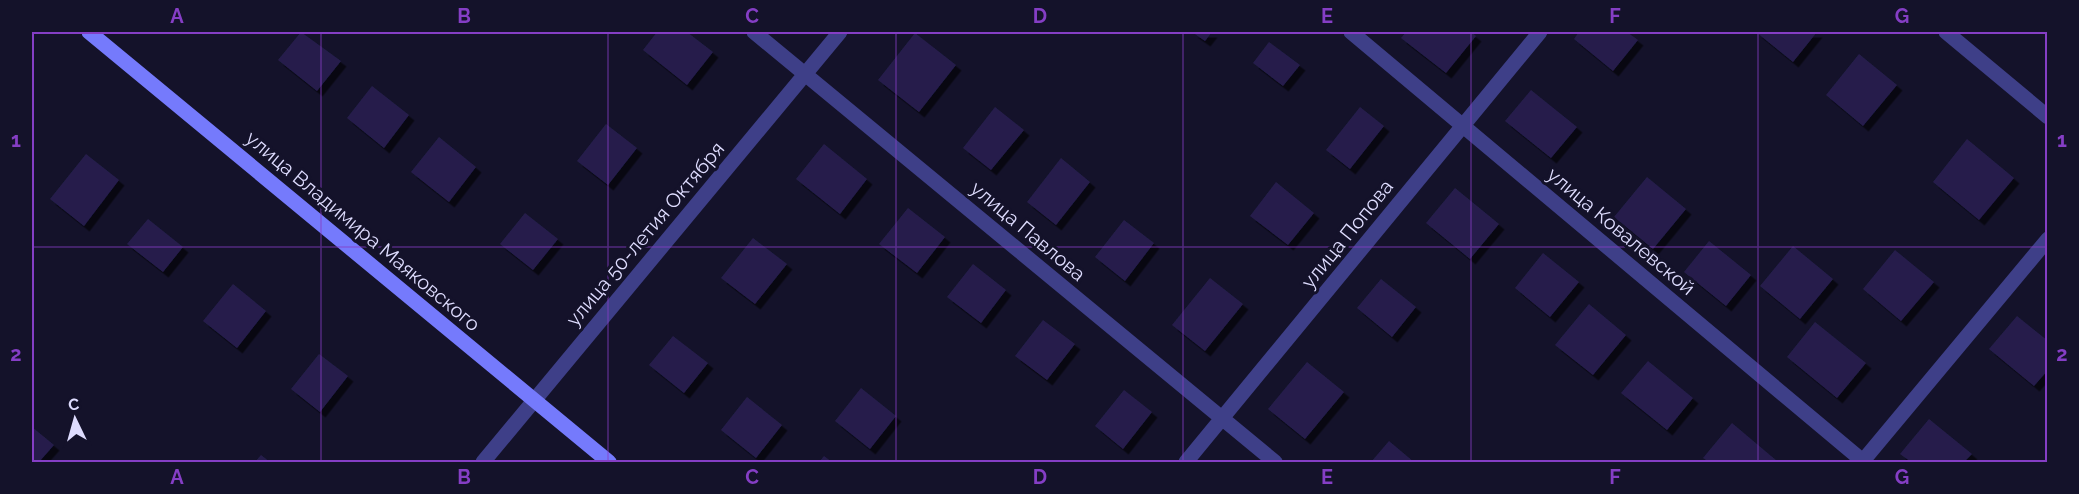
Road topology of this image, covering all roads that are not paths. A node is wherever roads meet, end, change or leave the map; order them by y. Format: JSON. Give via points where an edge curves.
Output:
{"nodes":[{"id":1,"x":90,"y":32,"type":"edge"},
{"id":2,"x":754,"y":32,"type":"edge"},
{"id":3,"x":840,"y":32,"type":"edge"},
{"id":4,"x":1351,"y":32,"type":"edge"},
{"id":5,"x":1540,"y":32,"type":"edge"},
{"id":6,"x":1946,"y":32,"type":"edge"},
{"id":7,"x":805,"y":74,"type":"junction"},
{"id":8,"x":2048,"y":117,"type":"edge"},
{"id":9,"x":1463,"y":126,"type":"junction"},
{"id":10,"x":2048,"y":239,"type":"edge"},
{"id":11,"x":534,"y":400,"type":"junction"},
{"id":12,"x":1222,"y":419,"type":"junction"},
{"id":13,"x":483,"y":462,"type":"edge"},
{"id":14,"x":609,"y":462,"type":"edge"},
{"id":15,"x":1186,"y":462,"type":"edge"},
{"id":16,"x":1275,"y":462,"type":"edge"},
{"id":17,"x":1863,"y":462,"type":"edge"}],
"edges":[{"from":1,"to":11,"type":"street","name":"улица Владимира Маяковского"},
{"from":2,"to":7,"type":"street","name":"улица Павлова"},
{"from":3,"to":7,"type":"street","name":"улица 50-летия Октября"},
{"from":4,"to":9,"type":"street","name":"улица Ковалевской"},
{"from":5,"to":9,"type":"street","name":"улица Попова"},
{"from":6,"to":8,"type":"street"},
{"from":7,"to":11,"type":"street","name":"улица 50-летия Октября"},
{"from":7,"to":12,"type":"street","name":"улица Павлова"},
{"from":9,"to":12,"type":"street","name":"улица Попова"},
{"from":9,"to":17,"type":"street","name":"улица Ковалевской"},
{"from":10,"to":17,"type":"street"},
{"from":11,"to":13,"type":"street","name":"улица 50-летия Октября"},
{"from":11,"to":14,"type":"street","name":"улица Владимира Маяковского"},
{"from":12,"to":15,"type":"street","name":"улица Попова"},
{"from":12,"to":16,"type":"street","name":"улица Павлова"}]}
